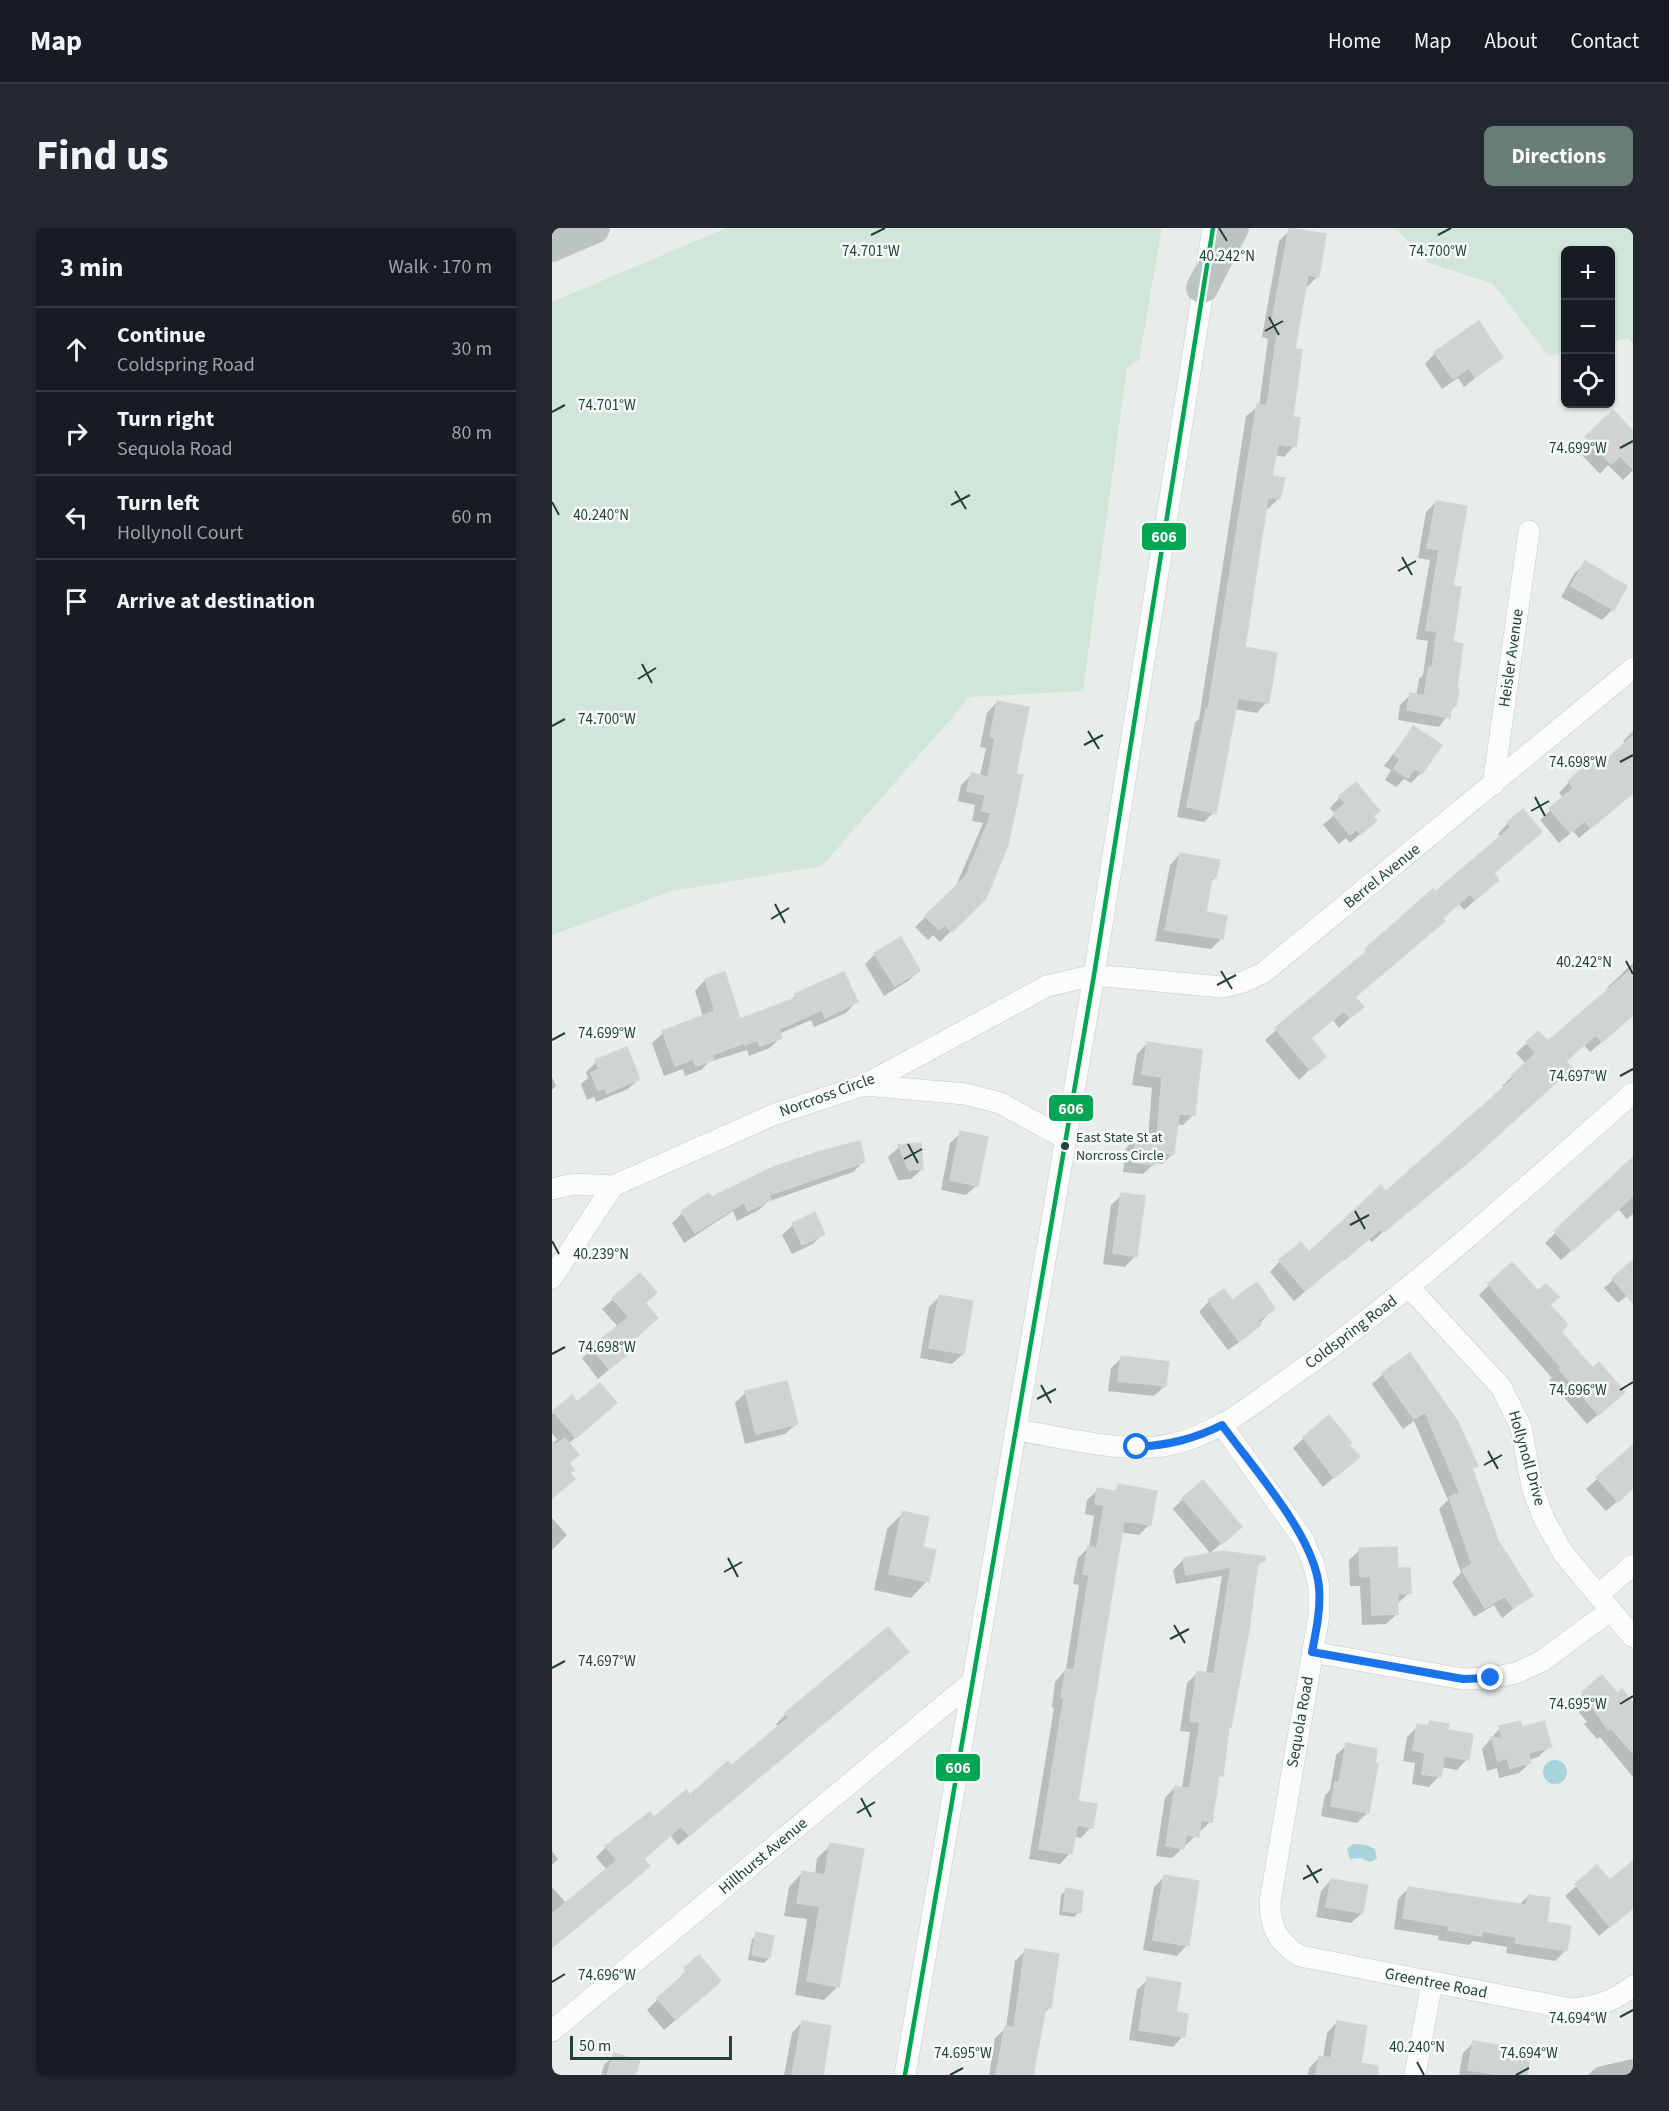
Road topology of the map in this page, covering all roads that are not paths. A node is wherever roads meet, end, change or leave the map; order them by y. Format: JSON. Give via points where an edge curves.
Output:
{"nodes":[{"id":1,"x":594,"y":228,"type":"edge"},
{"id":2,"x":1213,"y":228,"type":"edge"},
{"id":3,"x":1233,"y":228,"type":"edge"},
{"id":4,"x":552,"y":246,"type":"edge"},
{"id":5,"x":1202,"y":288,"type":"junction"},
{"id":6,"x":1529,"y":531,"type":"dead end"},
{"id":7,"x":1633,"y":668,"type":"edge"},
{"id":8,"x":1493,"y":785,"type":"junction"},
{"id":9,"x":1094,"y":975,"type":"junction"},
{"id":10,"x":864,"y":1085,"type":"junction"},
{"id":11,"x":1633,"y":1093,"type":"edge"},
{"id":12,"x":1066,"y":1139,"type":"junction"},
{"id":13,"x":613,"y":1186,"type":"junction"},
{"id":14,"x":552,"y":1189,"type":"edge"},
{"id":15,"x":552,"y":1278,"type":"edge"},
{"id":16,"x":1410,"y":1288,"type":"junction"},
{"id":17,"x":1222,"y":1425,"type":"junction"},
{"id":18,"x":1016,"y":1430,"type":"junction"},
{"id":19,"x":1633,"y":1565,"type":"edge"},
{"id":20,"x":1604,"y":1603,"type":"junction"},
{"id":21,"x":1633,"y":1637,"type":"edge"},
{"id":22,"x":1312,"y":1652,"type":"junction"},
{"id":23,"x":974,"y":1681,"type":"junction"},
{"id":24,"x":1270,"y":1902,"type":"joint"},
{"id":25,"x":1432,"y":1982,"type":"junction"},
{"id":26,"x":1633,"y":1986,"type":"edge"},
{"id":27,"x":552,"y":2031,"type":"edge"},
{"id":28,"x":905,"y":2075,"type":"edge"},
{"id":29,"x":1415,"y":2075,"type":"edge"}],
"edges":[{"from":1,"to":4,"type":"highway"},
{"from":2,"to":5,"type":"street"},
{"from":3,"to":5,"type":"highway"},
{"from":5,"to":9,"type":"street"},
{"from":6,"to":8,"type":"street","name":"Heisler Avenue"},
{"from":7,"to":8,"type":"street","name":"Berrel Avenue"},
{"from":8,"to":9,"type":"street","name":"Berrel Avenue","via":[[1263,973],[1222,987]]},
{"from":9,"to":10,"type":"street","name":"Norcross Circle","via":[[1047,986]]},
{"from":9,"to":12,"type":"street"},
{"from":10,"to":12,"type":"street","via":[[966,1095],[1000,1103]]},
{"from":10,"to":13,"type":"street","name":"Norcross Circle","via":[[773,1114]]},
{"from":11,"to":16,"type":"street","name":"Coldspring Road"},
{"from":12,"to":18,"type":"street"},
{"from":13,"to":14,"type":"street","name":"Norcross Circle","via":[[574,1184]]},
{"from":13,"to":15,"type":"street"},
{"from":16,"to":17,"type":"street","name":"Coldspring Road"},
{"from":16,"to":20,"type":"street","name":"Hollynoll Drive","via":[[1501,1387],[1521,1427],[1532,1487],[1544,1519],[1563,1553]]},
{"from":17,"to":18,"type":"street","name":"Coldspring Road","via":[[1168,1445],[1137,1447]]},
{"from":17,"to":22,"type":"street","name":"Sequola Road","via":[[1303,1539],[1314,1562],[1319,1606]]},
{"from":18,"to":23,"type":"street"},
{"from":19,"to":20,"type":"street"},
{"from":20,"to":21,"type":"street","name":"Hollynoll Drive"},
{"from":20,"to":22,"type":"street","via":[[1542,1661],[1516,1673],[1491,1678],[1463,1679]]},
{"from":22,"to":24,"type":"street","name":"Sequola Road"},
{"from":23,"to":27,"type":"street","name":"Hillhurst Avenue"},
{"from":23,"to":28,"type":"street"},
{"from":24,"to":25,"type":"street","name":"Greentree Road","via":[[1270,1919],[1276,1935],[1300,1956]]},
{"from":25,"to":26,"type":"street","name":"Greentree Road","via":[[1571,2009],[1613,2000]]},
{"from":25,"to":29,"type":"street"}]}
